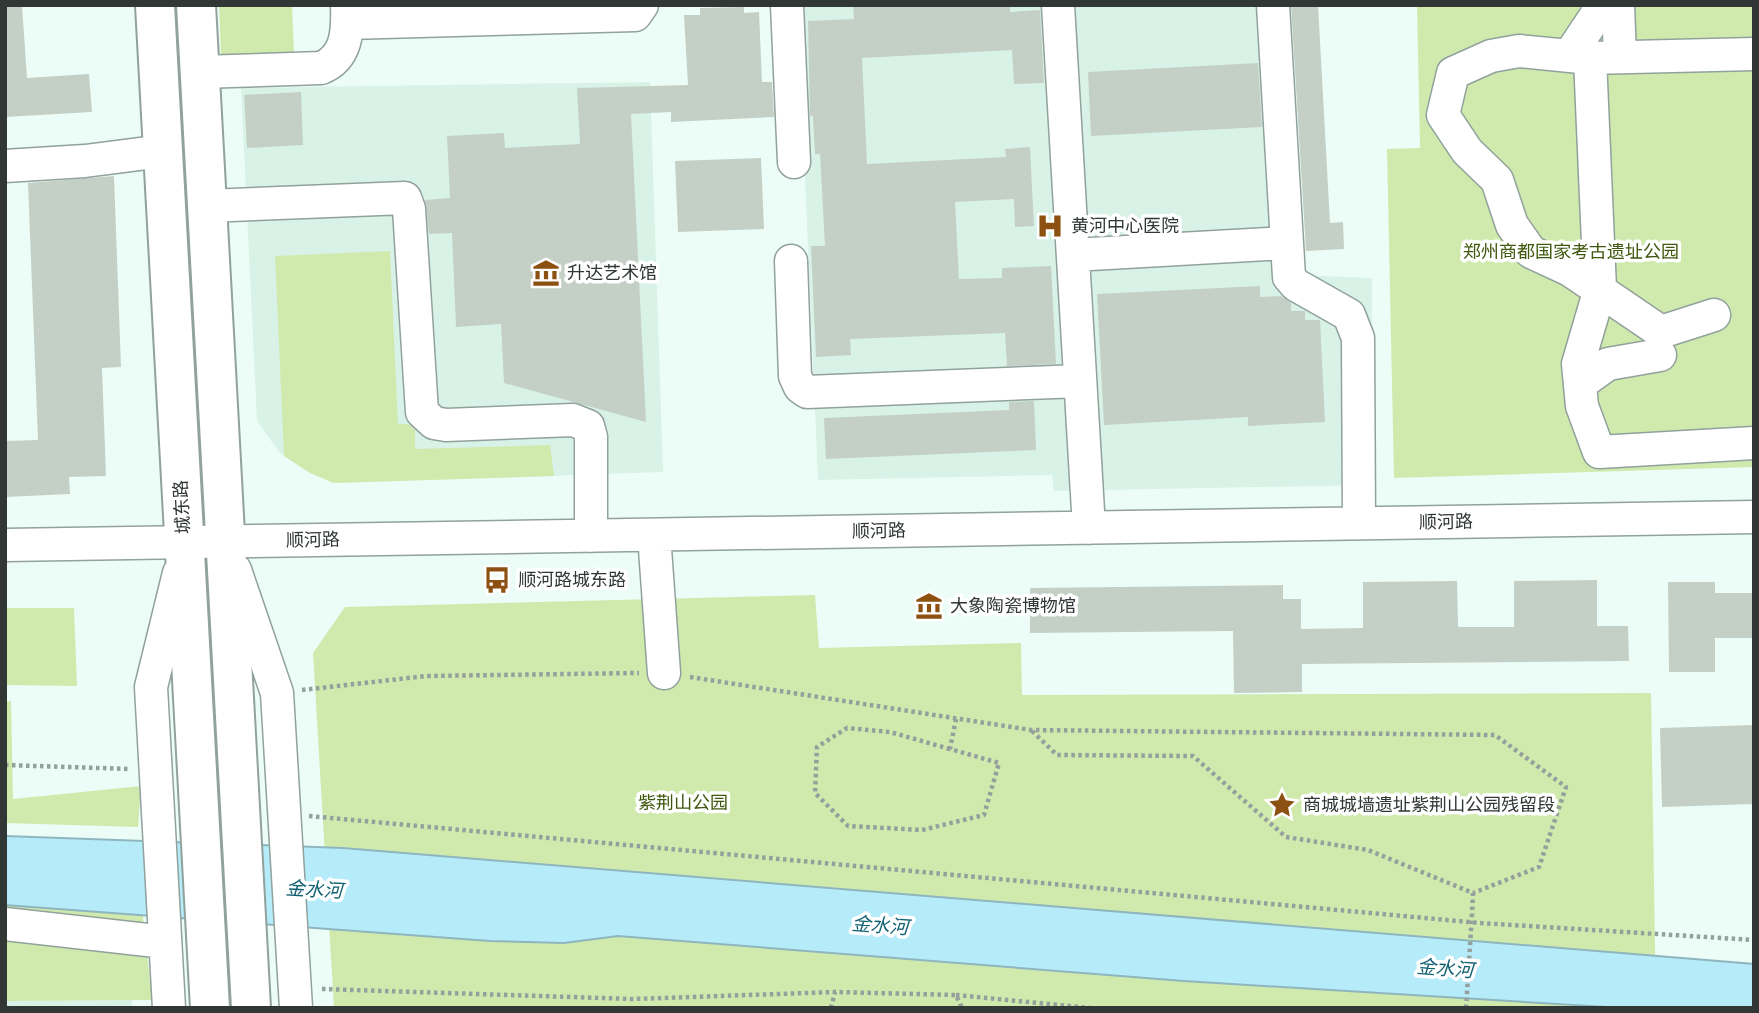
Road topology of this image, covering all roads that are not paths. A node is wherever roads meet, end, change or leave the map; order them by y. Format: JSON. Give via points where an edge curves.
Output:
{"nodes":[{"id":1,"x":155,"y":5,"type":"edge"},
{"id":2,"x":197,"y":5,"type":"edge"},
{"id":3,"x":642,"y":5,"type":"edge"},
{"id":4,"x":788,"y":5,"type":"edge"},
{"id":5,"x":1058,"y":5,"type":"edge"},
{"id":6,"x":1273,"y":5,"type":"edge"},
{"id":7,"x":1598,"y":5,"type":"edge"},
{"id":8,"x":1618,"y":5,"type":"edge"},
{"id":9,"x":347,"y":14,"type":"edge"},
{"id":10,"x":1754,"y":54,"type":"edge"},
{"id":11,"x":1593,"y":57,"type":"junction"},
{"id":12,"x":200,"y":72,"type":"junction"},
{"id":13,"x":163,"y":151,"type":"junction"},
{"id":14,"x":794,"y":162,"type":"dead end"},
{"id":15,"x":5,"y":166,"type":"edge"},
{"id":16,"x":207,"y":206,"type":"junction"},
{"id":17,"x":1287,"y":243,"type":"junction"},
{"id":18,"x":1073,"y":255,"type":"junction"},
{"id":19,"x":791,"y":261,"type":"dead end"},
{"id":20,"x":1600,"y":289,"type":"junction"},
{"id":21,"x":1714,"y":315,"type":"dead end"},
{"id":22,"x":1660,"y":353,"type":"junction"},
{"id":23,"x":1080,"y":381,"type":"junction"},
{"id":24,"x":1580,"y":384,"type":"junction"},
{"id":25,"x":1754,"y":443,"type":"edge"},
{"id":26,"x":1754,"y":517,"type":"edge"},
{"id":27,"x":1359,"y":523,"type":"junction"},
{"id":28,"x":1089,"y":528,"type":"junction"},
{"id":29,"x":654,"y":535,"type":"junction"},
{"id":30,"x":592,"y":536,"type":"junction"},
{"id":31,"x":225,"y":542,"type":"junction"},
{"id":32,"x":5,"y":545,"type":"edge"},
{"id":33,"x":184,"y":545,"type":"junction"},
{"id":34,"x":664,"y":673,"type":"dead end"},
{"id":35,"x":5,"y":924,"type":"edge"},
{"id":36,"x":165,"y":942,"type":"junction"},
{"id":37,"x":295,"y":998,"type":"edge"},
{"id":38,"x":169,"y":1008,"type":"edge"},
{"id":39,"x":210,"y":1008,"type":"edge"},
{"id":40,"x":251,"y":1008,"type":"edge"}],
"edges":[{"from":1,"to":13,"type":"main road","name":"城东路"},
{"from":2,"to":12,"type":"main road"},
{"from":3,"to":9,"type":"street","via":[[635,15]]},
{"from":4,"to":14,"type":"street"},
{"from":5,"to":18,"type":"street"},
{"from":6,"to":17,"type":"street"},
{"from":7,"to":11,"type":"street"},
{"from":8,"to":11,"type":"street"},
{"from":9,"to":12,"type":"street","via":[[341,54],[333,64]]},
{"from":10,"to":11,"type":"street"},
{"from":11,"to":20,"type":"street"},
{"from":11,"to":20,"type":"street","via":[[1519,51],[1491,55],[1453,73],[1443,115],[1467,151],[1497,180],[1512,225],[1531,252]]},
{"from":12,"to":16,"type":"main road"},
{"from":13,"to":15,"type":"street"},
{"from":13,"to":33,"type":"main road","name":"城东路"},
{"from":16,"to":30,"type":"street","via":[[405,198],[422,412],[434,423],[446,425],[573,420],[588,426]]},
{"from":16,"to":31,"type":"main road"},
{"from":17,"to":18,"type":"street"},
{"from":17,"to":27,"type":"street","via":[[1289,277],[1349,315],[1358,338]]},
{"from":18,"to":23,"type":"street"},
{"from":19,"to":23,"type":"street","via":[[795,376],[807,392]]},
{"from":20,"to":22,"type":"street"},
{"from":20,"to":24,"type":"street","via":[[1578,364]]},
{"from":21,"to":22,"type":"street"},
{"from":22,"to":24,"type":"street","via":[[1608,364]]},
{"from":23,"to":28,"type":"street"},
{"from":24,"to":25,"type":"street","via":[[1582,406],[1599,452]]},
{"from":26,"to":27,"type":"street","name":"顺河路"},
{"from":27,"to":28,"type":"street","name":"顺河路"},
{"from":28,"to":29,"type":"street","name":"顺河路"},
{"from":29,"to":30,"type":"street","name":"顺河路"},
{"from":29,"to":34,"type":"street"},
{"from":30,"to":31,"type":"street","name":"顺河路"},
{"from":31,"to":33,"type":"street","name":"顺河路"},
{"from":31,"to":37,"type":"street","via":[[277,693]]},
{"from":31,"to":40,"type":"main road"},
{"from":32,"to":33,"type":"street","name":"顺河路"},
{"from":33,"to":36,"type":"street","via":[[151,687]]},
{"from":33,"to":39,"type":"main road","name":"城东路"},
{"from":35,"to":36,"type":"street"},
{"from":36,"to":38,"type":"street"}]}
